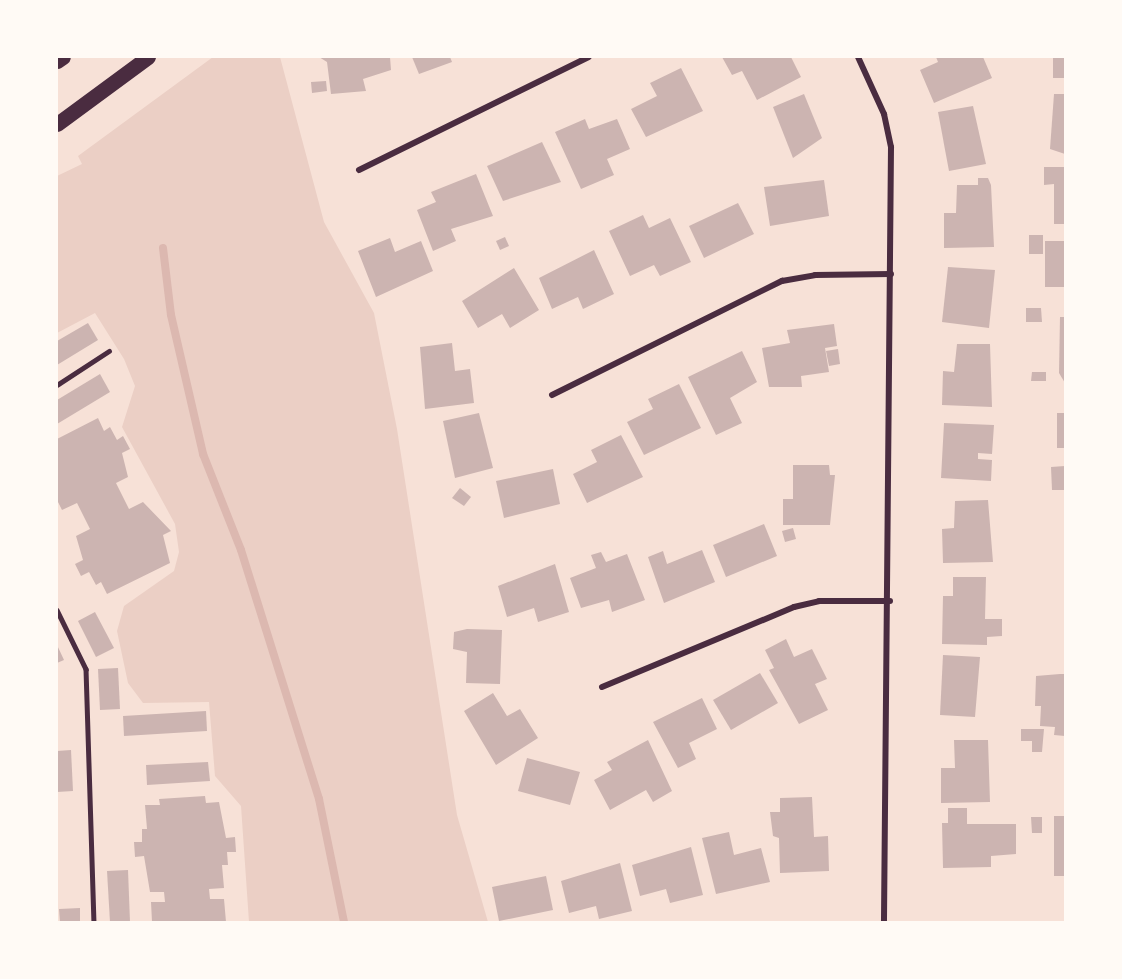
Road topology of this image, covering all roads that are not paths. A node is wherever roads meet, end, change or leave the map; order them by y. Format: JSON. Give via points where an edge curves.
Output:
{"nodes":[{"id":1,"x":63,"y":57,"type":"edge"},
{"id":2,"x":148,"y":57,"type":"edge"},
{"id":3,"x":589,"y":57,"type":"edge"},
{"id":4,"x":858,"y":57,"type":"edge"},
{"id":5,"x":57,"y":61,"type":"edge"},
{"id":6,"x":57,"y":124,"type":"edge"},
{"id":7,"x":359,"y":170,"type":"dead end"},
{"id":8,"x":891,"y":274,"type":"junction"},
{"id":9,"x":109,"y":351,"type":"dead end"},
{"id":10,"x":57,"y":385,"type":"edge"},
{"id":11,"x":552,"y":395,"type":"dead end"},
{"id":12,"x":891,"y":601,"type":"junction"},
{"id":13,"x":57,"y":610,"type":"edge"},
{"id":14,"x":602,"y":687,"type":"dead end"},
{"id":15,"x":94,"y":922,"type":"edge"},
{"id":16,"x":884,"y":922,"type":"edge"}],
"edges":[{"from":1,"to":5,"type":"main road"},
{"from":2,"to":6,"type":"main road"},
{"from":3,"to":7,"type":"street"},
{"from":4,"to":8,"type":"street","via":[[884,114],[891,147]]},
{"from":8,"to":11,"type":"street","via":[[815,275],[782,282]]},
{"from":8,"to":12,"type":"street"},
{"from":9,"to":10,"type":"lane"},
{"from":12,"to":14,"type":"street","via":[[819,601],[794,607]]},
{"from":12,"to":16,"type":"street"},
{"from":13,"to":15,"type":"lane","via":[[86,669]]}]}
